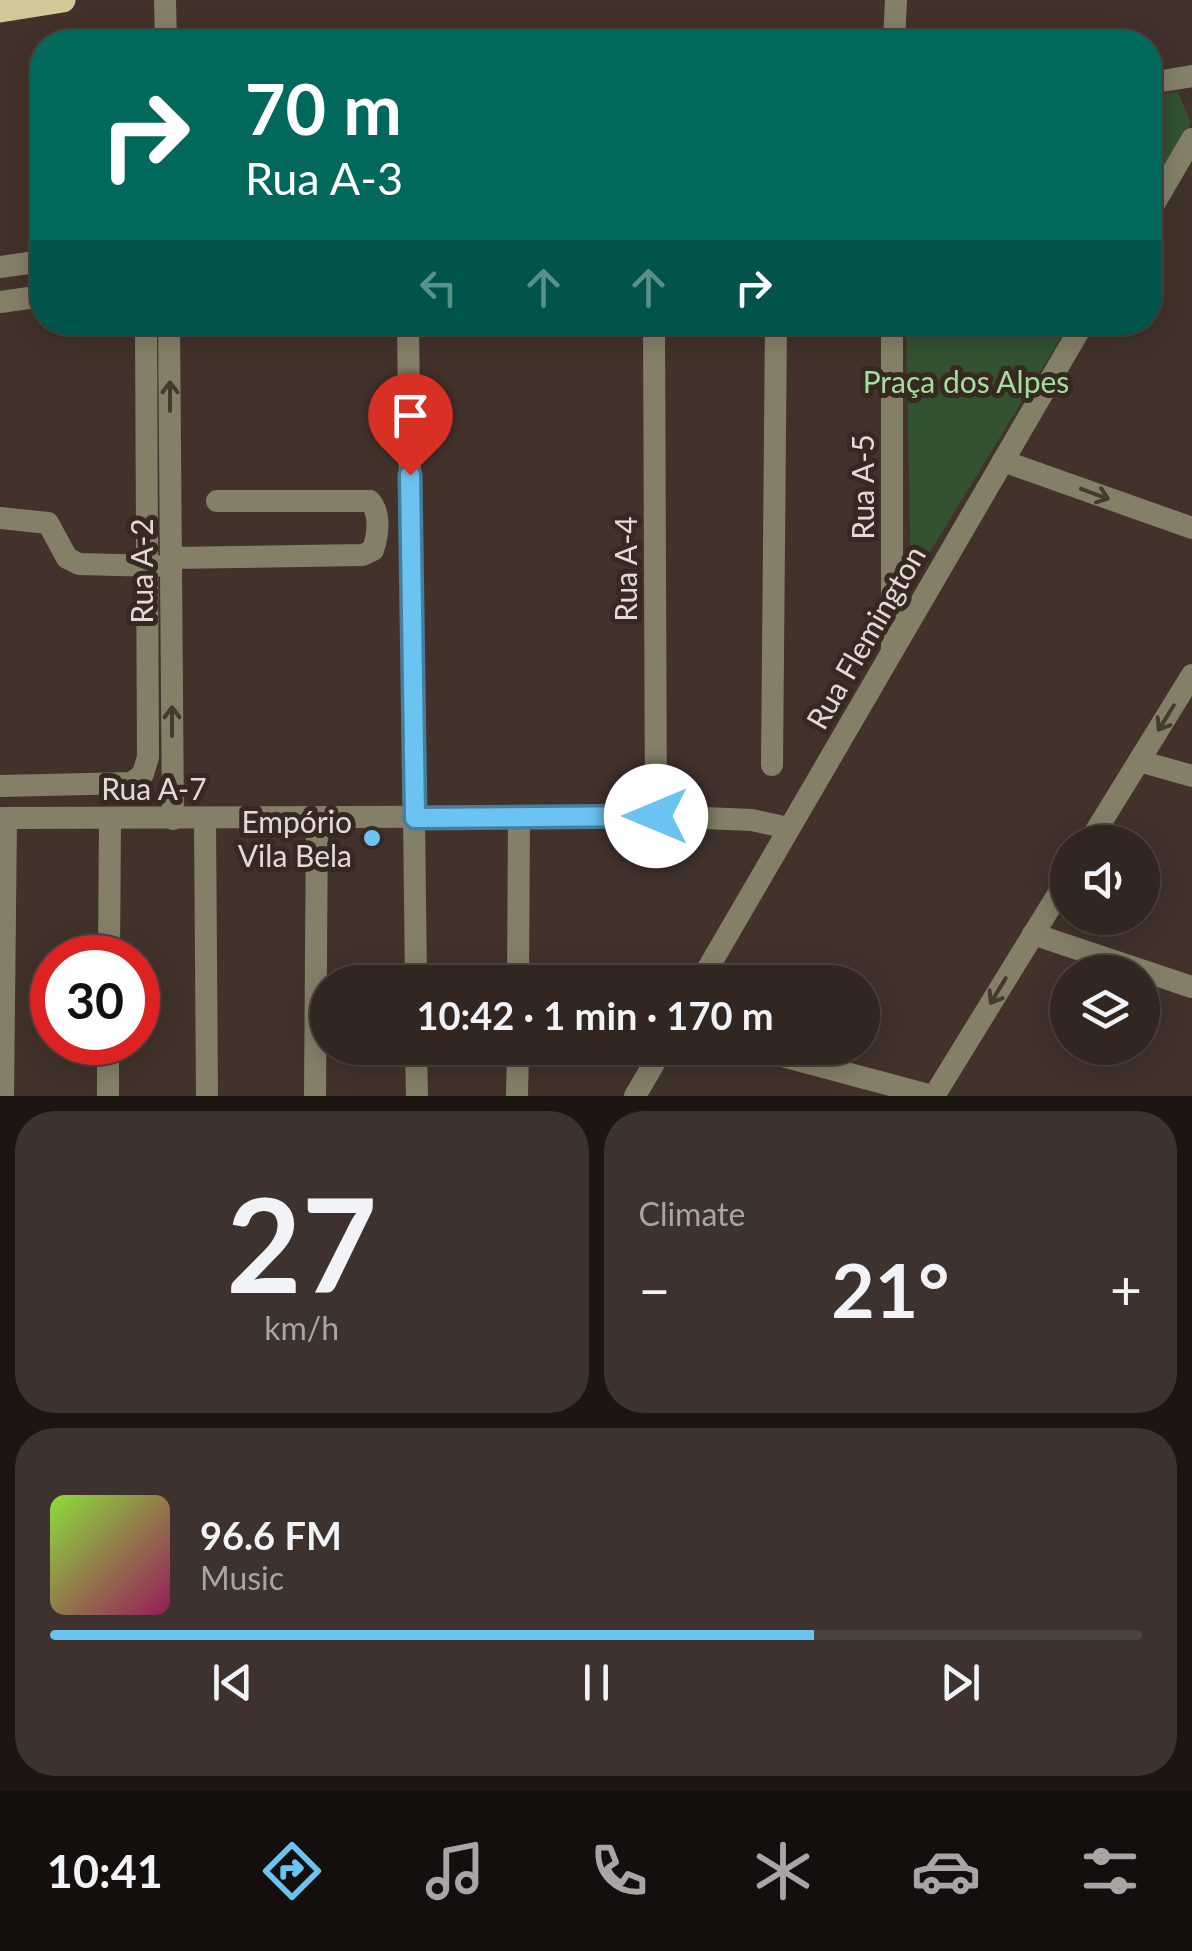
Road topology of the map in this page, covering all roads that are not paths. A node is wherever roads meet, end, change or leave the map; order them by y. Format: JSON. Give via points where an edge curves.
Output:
{"nodes":[{"id":1,"x":63,"y":0,"type":"edge"},
{"id":2,"x":166,"y":0,"type":"edge"},
{"id":3,"x":896,"y":0,"type":"edge"},
{"id":4,"x":0,"y":10,"type":"edge"},
{"id":5,"x":166,"y":30,"type":"edge"},
{"id":6,"x":895,"y":30,"type":"edge"},
{"id":7,"x":1192,"y":76,"type":"edge"},
{"id":8,"x":1162,"y":81,"type":"edge"},
{"id":9,"x":1192,"y":139,"type":"edge"},
{"id":10,"x":1162,"y":190,"type":"edge"},
{"id":11,"x":30,"y":262,"type":"edge"},
{"id":12,"x":0,"y":267,"type":"edge"},
{"id":13,"x":30,"y":298,"type":"edge"},
{"id":14,"x":0,"y":302,"type":"edge"},
{"id":15,"x":146,"y":335,"type":"edge"},
{"id":16,"x":169,"y":335,"type":"edge"},
{"id":17,"x":408,"y":335,"type":"edge"},
{"id":18,"x":654,"y":335,"type":"edge"},
{"id":19,"x":776,"y":335,"type":"edge"},
{"id":20,"x":892,"y":335,"type":"edge"},
{"id":21,"x":1076,"y":335,"type":"edge"},
{"id":22,"x":1003,"y":461,"type":"junction"},
{"id":23,"x":217,"y":501,"type":"dead end"},
{"id":24,"x":0,"y":518,"type":"edge"},
{"id":25,"x":1192,"y":528,"type":"edge"},
{"id":26,"x":171,"y":562,"type":"junction"},
{"id":27,"x":144,"y":566,"type":"junction"},
{"id":28,"x":892,"y":651,"type":"junction"},
{"id":29,"x":1192,"y":676,"type":"edge"},
{"id":30,"x":1140,"y":760,"type":"junction"},
{"id":31,"x":772,"y":765,"type":"dead end"},
{"id":32,"x":1192,"y":776,"type":"edge"},
{"id":33,"x":0,"y":786,"type":"edge"},
{"id":34,"x":520,"y":816,"type":"junction"},
{"id":35,"x":656,"y":816,"type":"junction"},
{"id":36,"x":3,"y":818,"type":"edge"},
{"id":37,"x":110,"y":818,"type":"junction"},
{"id":38,"x":316,"y":818,"type":"junction"},
{"id":39,"x":415,"y":818,"type":"junction"},
{"id":40,"x":172,"y":819,"type":"junction"},
{"id":41,"x":205,"y":819,"type":"junction"},
{"id":42,"x":1100,"y":825,"type":"edge"},
{"id":43,"x":788,"y":828,"type":"junction"},
{"id":44,"x":1050,"y":908,"type":"edge"},
{"id":45,"x":1034,"y":934,"type":"junction"},
{"id":46,"x":109,"y":935,"type":"edge"},
{"id":47,"x":416,"y":965,"type":"edge"},
{"id":48,"x":518,"y":965,"type":"edge"},
{"id":49,"x":710,"y":965,"type":"edge"},
{"id":50,"x":1192,"y":987,"type":"edge"},
{"id":51,"x":108,"y":1065,"type":"edge"},
{"id":52,"x":416,"y":1065,"type":"edge"},
{"id":53,"x":518,"y":1065,"type":"edge"},
{"id":54,"x":652,"y":1065,"type":"edge"},
{"id":55,"x":816,"y":1065,"type":"edge"},
{"id":56,"x":2,"y":1096,"type":"edge"},
{"id":57,"x":108,"y":1096,"type":"edge"},
{"id":58,"x":207,"y":1096,"type":"edge"},
{"id":59,"x":315,"y":1096,"type":"edge"},
{"id":60,"x":416,"y":1096,"type":"edge"},
{"id":61,"x":518,"y":1096,"type":"edge"},
{"id":62,"x":635,"y":1096,"type":"edge"},
{"id":63,"x":933,"y":1096,"type":"edge"}],
"edges":[{"from":1,"to":4,"type":"main road"},
{"from":2,"to":5,"type":"street"},
{"from":3,"to":6,"type":"street"},
{"from":7,"to":8,"type":"street"},
{"from":9,"to":10,"type":"street"},
{"from":11,"to":12,"type":"street"},
{"from":13,"to":14,"type":"street"},
{"from":15,"to":27,"type":"street"},
{"from":26,"to":16,"type":"street","name":"Rua A-2","one_way":true},
{"from":17,"to":39,"type":"street"},
{"from":18,"to":35,"type":"street","name":"Rua A-4"},
{"from":19,"to":31,"type":"street"},
{"from":20,"to":28,"type":"street","name":"Rua A-5"},
{"from":21,"to":22,"type":"street","name":"Rua Flemington"},
{"from":22,"to":25,"type":"street","one_way":true},
{"from":22,"to":28,"type":"street","name":"Rua Flemington"},
{"from":23,"to":26,"type":"street","via":[[370,501],[377,538],[362,556]]},
{"from":24,"to":27,"type":"street","via":[[48,523],[67,558],[79,564]]},
{"from":26,"to":27,"type":"street"},
{"from":40,"to":26,"type":"street","name":"Rua A-2","one_way":true},
{"from":27,"to":33,"type":"street","via":[[143,774],[132,783]]},
{"from":28,"to":43,"type":"street","name":"Rua Flemington"},
{"from":29,"to":30,"type":"street","one_way":true},
{"from":30,"to":32,"type":"street"},
{"from":30,"to":42,"type":"street"},
{"from":34,"to":35,"type":"street","name":"Rua A-7"},
{"from":34,"to":39,"type":"street","name":"Rua A-7"},
{"from":34,"to":48,"type":"street"},
{"from":35,"to":43,"type":"street","name":"Rua A-7"},
{"from":36,"to":37,"type":"street","name":"Rua A-7"},
{"from":36,"to":56,"type":"street"},
{"from":37,"to":40,"type":"street","name":"Rua A-7"},
{"from":37,"to":46,"type":"street"},
{"from":38,"to":39,"type":"street","name":"Rua A-7"},
{"from":38,"to":41,"type":"street","name":"Rua A-7"},
{"from":38,"to":59,"type":"street"},
{"from":39,"to":47,"type":"street"},
{"from":40,"to":41,"type":"street","name":"Rua A-7"},
{"from":41,"to":58,"type":"street"},
{"from":43,"to":49,"type":"street","name":"Rua Flemington"},
{"from":44,"to":45,"type":"street"},
{"from":45,"to":50,"type":"street"},
{"from":45,"to":63,"type":"street","one_way":true},
{"from":51,"to":57,"type":"street"},
{"from":52,"to":60,"type":"street"},
{"from":53,"to":61,"type":"street"},
{"from":54,"to":62,"type":"street"},
{"from":55,"to":63,"type":"street"}]}
